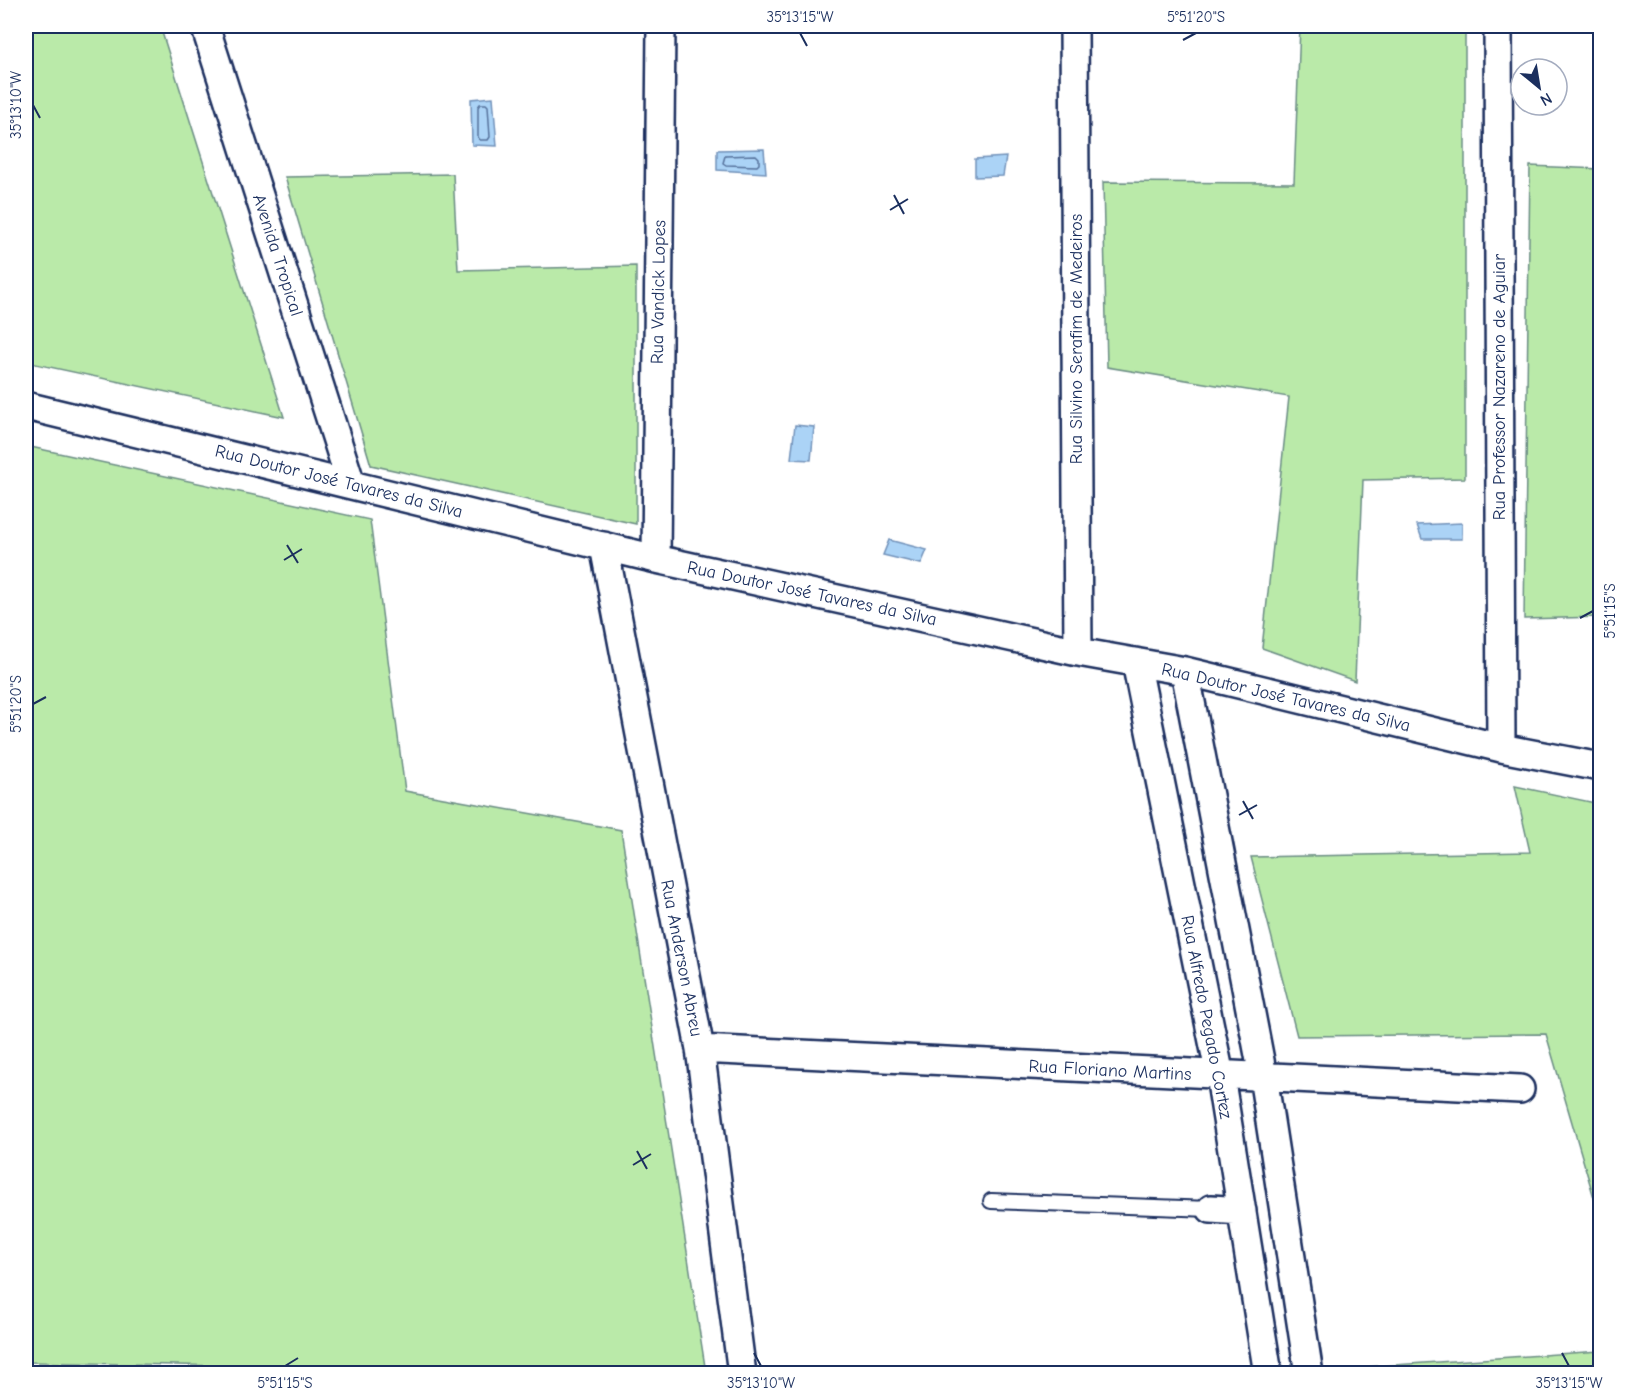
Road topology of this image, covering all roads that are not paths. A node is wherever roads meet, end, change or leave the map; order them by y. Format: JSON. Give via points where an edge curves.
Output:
{"nodes":[{"id":1,"x":205,"y":26,"type":"edge"},
{"id":2,"x":661,"y":26,"type":"edge"},
{"id":3,"x":1074,"y":26,"type":"edge"},
{"id":4,"x":1497,"y":26,"type":"edge"},
{"id":5,"x":26,"y":406,"type":"edge"},
{"id":6,"x":351,"y":484,"type":"junction"},
{"id":7,"x":604,"y":546,"type":"junction"},
{"id":8,"x":656,"y":559,"type":"junction"},
{"id":9,"x":1078,"y":651,"type":"junction"},
{"id":10,"x":1136,"y":662,"type":"junction"},
{"id":11,"x":1185,"y":671,"type":"junction"},
{"id":12,"x":1501,"y":748,"type":"junction"},
{"id":13,"x":1600,"y":767,"type":"edge"},
{"id":14,"x":700,"y":1049,"type":"junction"},
{"id":15,"x":1220,"y":1076,"type":"junction"},
{"id":16,"x":1263,"y":1077,"type":"junction"},
{"id":17,"x":1520,"y":1089,"type":"dead end"},
{"id":18,"x":991,"y":1201,"type":"dead end"},
{"id":19,"x":1211,"y":1209,"type":"joint"},
{"id":20,"x":1242,"y":1211,"type":"junction"},
{"id":21,"x":742,"y":1374,"type":"edge"},
{"id":22,"x":1268,"y":1374,"type":"edge"},
{"id":23,"x":1309,"y":1374,"type":"edge"}],
"edges":[{"from":1,"to":6,"type":"street","name":"Avenida Tropical"},
{"from":2,"to":8,"type":"street","name":"Rua Vandick Lopes"},
{"from":3,"to":9,"type":"street","name":"Rua Silvino Serafim de Medeiros"},
{"from":4,"to":12,"type":"street","name":"Rua Professor Nazareno de Aguiar"},
{"from":5,"to":6,"type":"street","name":"Rua Doutor José Tavares da Silva"},
{"from":6,"to":7,"type":"street","name":"Rua Doutor José Tavares da Silva"},
{"from":7,"to":8,"type":"street","name":"Rua Doutor José Tavares da Silva"},
{"from":7,"to":14,"type":"street","name":"Rua Anderson Abreu"},
{"from":8,"to":9,"type":"street","name":"Rua Doutor José Tavares da Silva"},
{"from":9,"to":10,"type":"street","name":"Rua Doutor José Tavares da Silva"},
{"from":10,"to":11,"type":"street","name":"Rua Doutor José Tavares da Silva"},
{"from":10,"to":15,"type":"street","name":"Rua Alfredo Pegado Cortez"},
{"from":11,"to":12,"type":"street","name":"Rua Doutor José Tavares da Silva"},
{"from":11,"to":16,"type":"street"},
{"from":12,"to":13,"type":"street","name":"Rua Doutor José Tavares da Silva"},
{"from":14,"to":15,"type":"street","name":"Rua Floriano Martins"},
{"from":14,"to":21,"type":"street","name":"Rua Anderson Abreu"},
{"from":15,"to":16,"type":"street","name":"Rua Floriano Martins"},
{"from":15,"to":20,"type":"street","name":"Rua Alfredo Pegado Cortez"},
{"from":16,"to":17,"type":"street","name":"Rua Floriano Martins"},
{"from":16,"to":23,"type":"street"},
{"from":18,"to":19,"type":"lane"},
{"from":19,"to":20,"type":"street"},
{"from":20,"to":22,"type":"street","name":"Rua Alfredo Pegado Cortez"}]}
